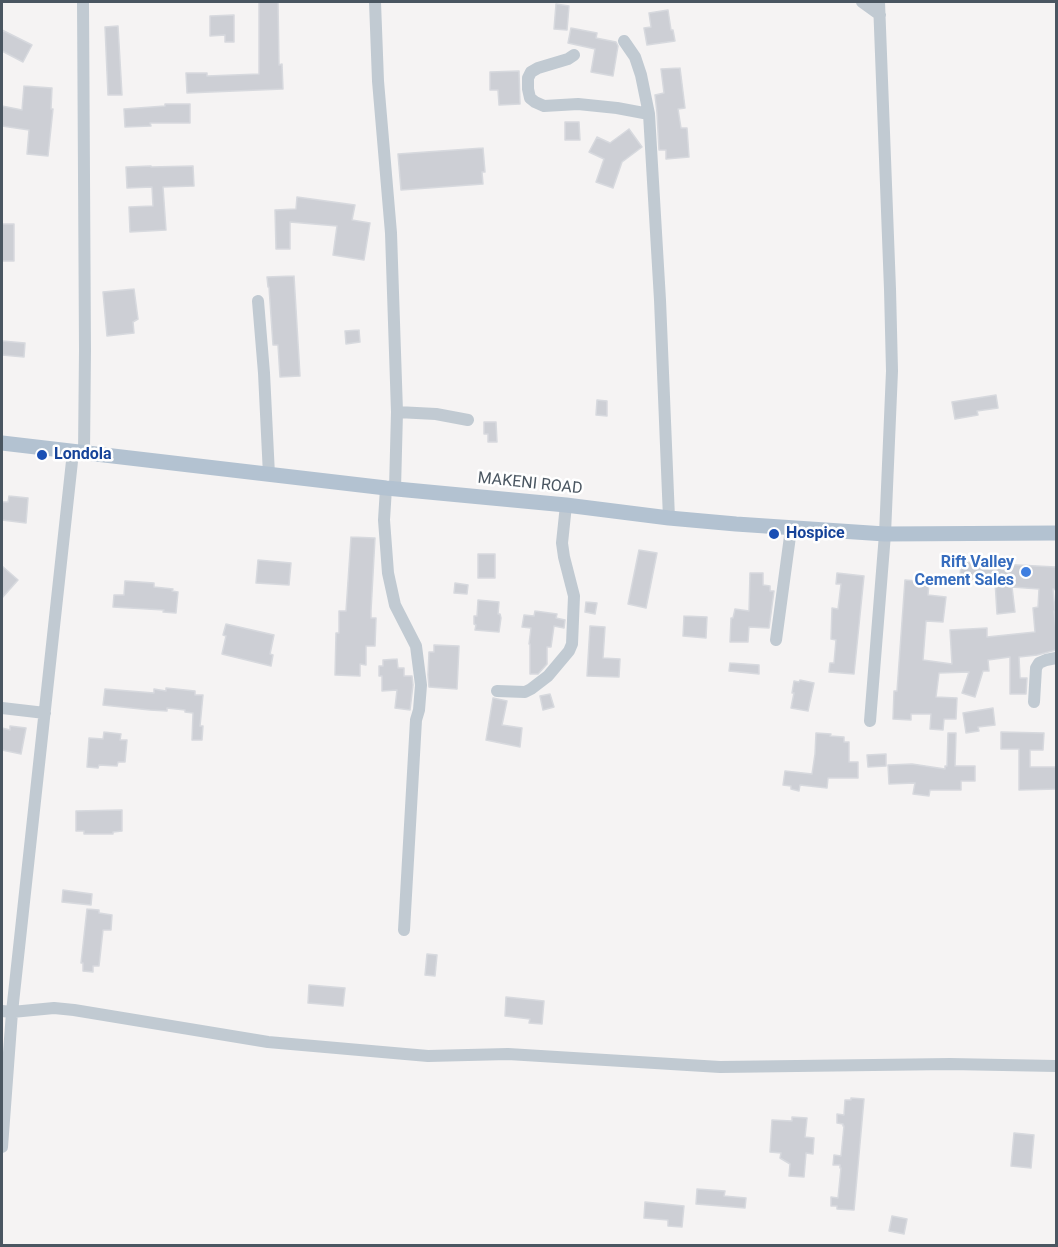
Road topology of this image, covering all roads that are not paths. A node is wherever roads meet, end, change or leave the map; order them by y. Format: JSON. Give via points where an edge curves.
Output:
{"nodes":[{"id":1,"x":83,"y":2,"type":"edge"},
{"id":2,"x":375,"y":2,"type":"edge"},
{"id":3,"x":862,"y":2,"type":"edge"},
{"id":4,"x":879,"y":2,"type":"edge"},
{"id":5,"x":880,"y":15,"type":"junction"},
{"id":6,"x":624,"y":41,"type":"dead end"},
{"id":7,"x":574,"y":55,"type":"dead end"},
{"id":8,"x":649,"y":114,"type":"junction"},
{"id":9,"x":258,"y":302,"type":"dead end"},
{"id":10,"x":397,"y":412,"type":"junction"},
{"id":11,"x":468,"y":420,"type":"dead end"},
{"id":12,"x":2,"y":443,"type":"edge"},
{"id":13,"x":78,"y":452,"type":"junction"},
{"id":14,"x":269,"y":475,"type":"junction"},
{"id":15,"x":391,"y":489,"type":"junction"},
{"id":16,"x":566,"y":505,"type":"junction"},
{"id":17,"x":669,"y":518,"type":"junction"},
{"id":18,"x":791,"y":529,"type":"junction"},
{"id":19,"x":1056,"y":533,"type":"edge"},
{"id":20,"x":885,"y":534,"type":"junction"},
{"id":21,"x":776,"y":640,"type":"dead end"},
{"id":22,"x":1056,"y":658,"type":"edge"},
{"id":23,"x":496,"y":691,"type":"dead end"},
{"id":24,"x":1034,"y":702,"type":"dead end"},
{"id":25,"x":2,"y":708,"type":"edge"},
{"id":26,"x":45,"y":713,"type":"junction"},
{"id":27,"x":870,"y":721,"type":"dead end"},
{"id":28,"x":404,"y":930,"type":"dead end"},
{"id":29,"x":7,"y":1012,"type":"edge"},
{"id":30,"x":1056,"y":1066,"type":"edge"},
{"id":31,"x":2,"y":1147,"type":"edge"}],
"edges":[{"from":1,"to":13,"type":"street","via":[[85,338]]},
{"from":2,"to":10,"type":"street","via":[[391,233]]},
{"from":3,"to":5,"type":"street"},
{"from":4,"to":5,"type":"street"},
{"from":5,"to":20,"type":"street","via":[[892,371]]},
{"from":6,"to":8,"type":"street","via":[[635,57]]},
{"from":7,"to":8,"type":"street","via":[[531,72],[530,98],[544,106],[579,104]]},
{"from":8,"to":17,"type":"street"},
{"from":9,"to":14,"type":"street"},
{"from":10,"to":11,"type":"street"},
{"from":10,"to":15,"type":"street"},
{"from":12,"to":13,"type":"main road","name":"MAKENI ROAD"},
{"from":13,"to":14,"type":"main road","name":"MAKENI ROAD"},
{"from":13,"to":26,"type":"street"},
{"from":14,"to":15,"type":"main road","name":"MAKENI ROAD"},
{"from":15,"to":16,"type":"main road","name":"MAKENI ROAD"},
{"from":15,"to":28,"type":"street","via":[[384,520],[388,573],[395,605],[416,646],[421,685]]},
{"from":16,"to":17,"type":"main road","name":"MAKENI ROAD"},
{"from":16,"to":23,"type":"street","via":[[562,543],[574,596],[572,644],[548,676],[525,693]]},
{"from":17,"to":18,"type":"main road","name":"MAKENI ROAD"},
{"from":18,"to":20,"type":"main road","name":"MAKENI ROAD"},
{"from":18,"to":21,"type":"street"},
{"from":19,"to":20,"type":"main road","name":"MAKENI ROAD"},
{"from":20,"to":27,"type":"street"},
{"from":22,"to":24,"type":"street","via":[[1039,663],[1036,668]]},
{"from":25,"to":26,"type":"street"},
{"from":26,"to":29,"type":"street"},
{"from":29,"to":30,"type":"street","via":[[74,1010],[268,1042],[428,1056],[508,1054],[720,1067]]},
{"from":29,"to":31,"type":"street"}]}
